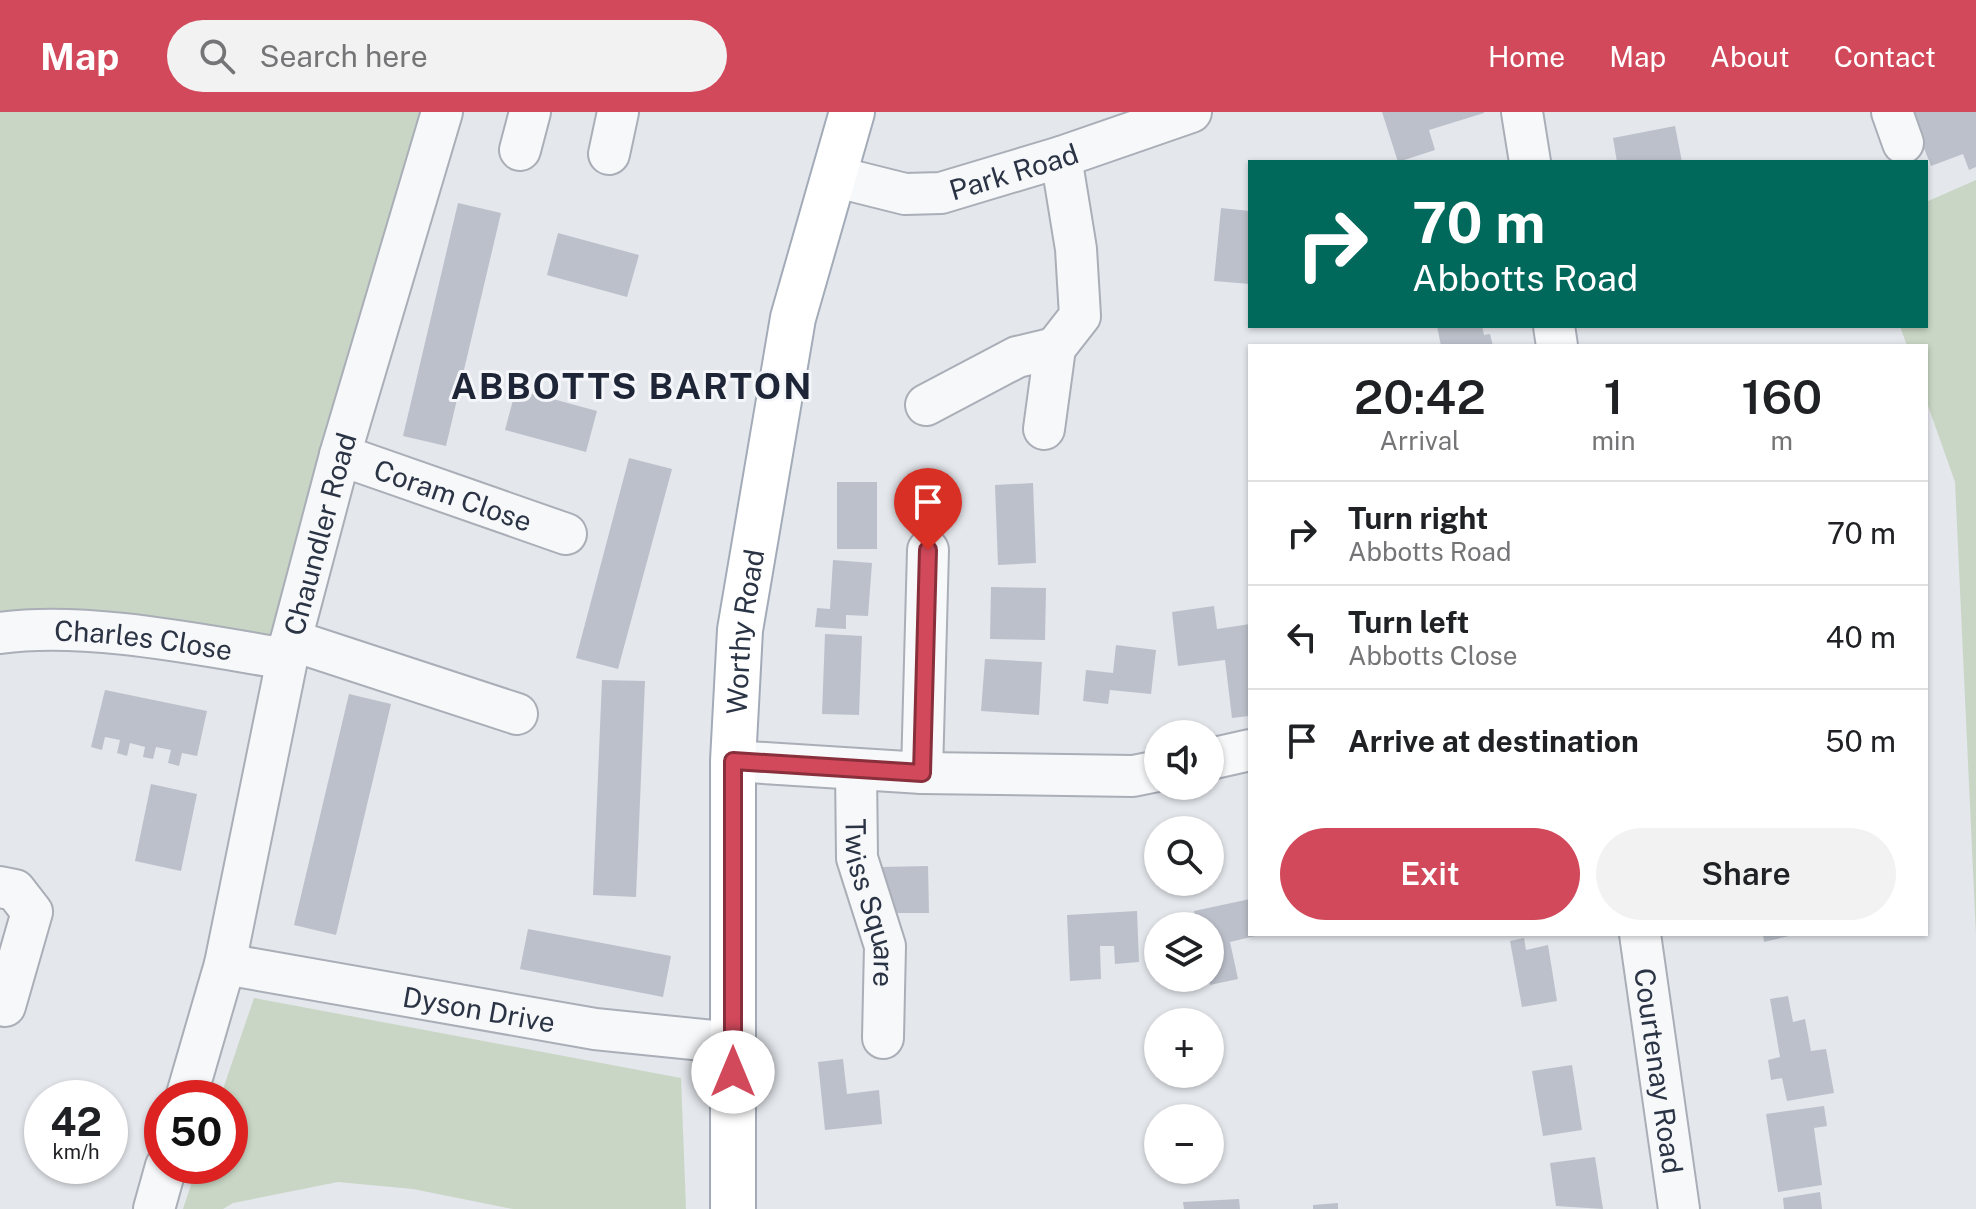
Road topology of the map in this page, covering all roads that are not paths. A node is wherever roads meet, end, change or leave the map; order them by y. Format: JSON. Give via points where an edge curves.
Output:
{"nodes":[{"id":1,"x":442,"y":112,"type":"edge"},
{"id":2,"x":530,"y":112,"type":"edge"},
{"id":3,"x":618,"y":112,"type":"edge"},
{"id":4,"x":852,"y":112,"type":"edge"},
{"id":5,"x":1191,"y":112,"type":"edge"},
{"id":6,"x":1522,"y":112,"type":"edge"},
{"id":7,"x":520,"y":150,"type":"dead end"},
{"id":8,"x":609,"y":154,"type":"dead end"},
{"id":9,"x":1061,"y":157,"type":"junction"},
{"id":10,"x":1530,"y":160,"type":"edge"},
{"id":11,"x":833,"y":176,"type":"junction"},
{"id":12,"x":1055,"y":348,"type":"junction"},
{"id":13,"x":926,"y":405,"type":"dead end"},
{"id":14,"x":1044,"y":429,"type":"dead end"},
{"id":15,"x":340,"y":455,"type":"junction"},
{"id":16,"x":566,"y":534,"type":"dead end"},
{"id":17,"x":931,"y":550,"type":"dead end"},
{"id":18,"x":0,"y":633,"type":"edge"},
{"id":19,"x":289,"y":649,"type":"junction"},
{"id":20,"x":517,"y":714,"type":"dead end"},
{"id":21,"x":1248,"y":750,"type":"edge"},
{"id":22,"x":1224,"y":756,"type":"edge"},
{"id":23,"x":733,"y":761,"type":"junction"},
{"id":24,"x":856,"y":769,"type":"junction"},
{"id":25,"x":922,"y":773,"type":"junction"},
{"id":26,"x":1144,"y":774,"type":"edge"},
{"id":27,"x":0,"y":887,"type":"edge"},
{"id":28,"x":1640,"y":936,"type":"edge"},
{"id":29,"x":225,"y":964,"type":"junction"},
{"id":30,"x":5,"y":1006,"type":"dead end"},
{"id":31,"x":883,"y":1038,"type":"dead end"},
{"id":32,"x":733,"y":1043,"type":"junction"},
{"id":33,"x":191,"y":1080,"type":"edge"},
{"id":34,"x":161,"y":1184,"type":"edge"},
{"id":35,"x":154,"y":1209,"type":"edge"},
{"id":36,"x":733,"y":1209,"type":"edge"},
{"id":37,"x":1679,"y":1209,"type":"edge"}],
"edges":[{"from":1,"to":15,"type":"street","name":"Chaundler Road"},
{"from":2,"to":7,"type":"street"},
{"from":3,"to":8,"type":"street"},
{"from":4,"to":11,"type":"main road","name":"Worthy Road"},
{"from":5,"to":9,"type":"street","name":"Park Road"},
{"from":6,"to":10,"type":"street"},
{"from":9,"to":11,"type":"street","name":"Park Road","via":[[941,193],[905,194]]},
{"from":9,"to":12,"type":"street","via":[[1080,316]]},
{"from":11,"to":23,"type":"main road","name":"Worthy Road","via":[[793,318],[754,536],[740,630]]},
{"from":12,"to":13,"type":"street","via":[[1017,357]]},
{"from":12,"to":14,"type":"street"},
{"from":15,"to":16,"type":"street","name":"Coram Close"},
{"from":15,"to":19,"type":"street","name":"Chaundler Road"},
{"from":17,"to":25,"type":"street"},
{"from":18,"to":19,"type":"street","name":"Charles Close","via":[[31,628]]},
{"from":19,"to":20,"type":"street","name":"Charles Close"},
{"from":19,"to":29,"type":"street","name":"Chaundler Road"},
{"from":21,"to":22,"type":"street"},
{"from":23,"to":24,"type":"street"},
{"from":23,"to":32,"type":"main road","name":"Worthy Road"},
{"from":24,"to":25,"type":"street"},
{"from":24,"to":31,"type":"street","name":"Twiss Square","via":[[857,858],[885,946]]},
{"from":25,"to":26,"type":"street"},
{"from":27,"to":30,"type":"street","via":[[15,890],[32,912]]},
{"from":28,"to":37,"type":"street","name":"Courtenay Road"},
{"from":29,"to":32,"type":"street","name":"Dyson Drive","via":[[595,1029]]},
{"from":29,"to":33,"type":"street","name":"Chaundler Road"},
{"from":32,"to":36,"type":"main road","name":"Worthy Road"},
{"from":34,"to":35,"type":"street"}]}
